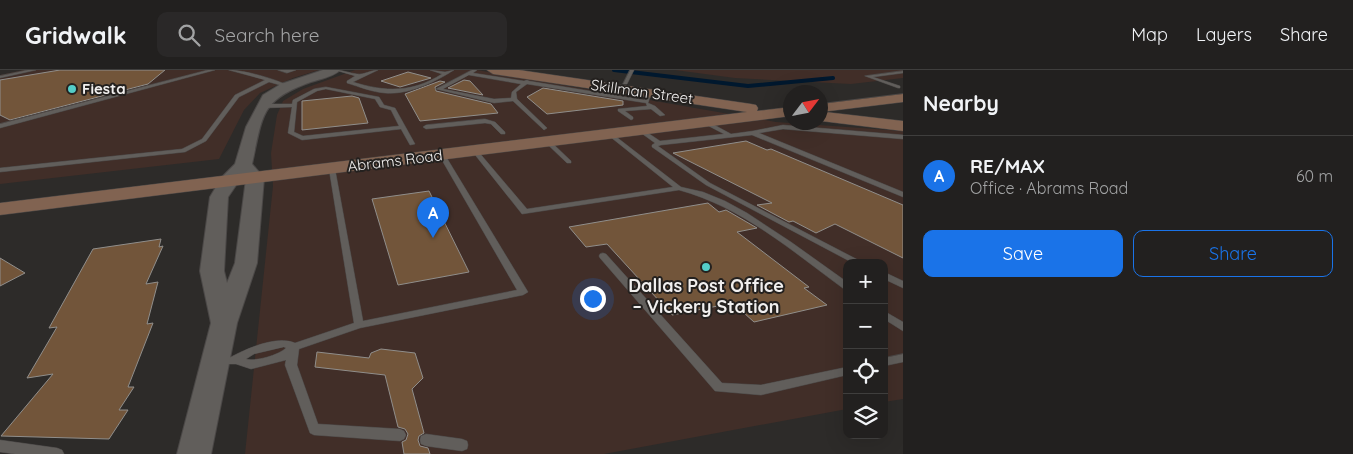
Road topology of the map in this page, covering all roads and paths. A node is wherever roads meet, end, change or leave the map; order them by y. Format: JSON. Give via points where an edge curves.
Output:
{"nodes":[{"id":1,"x":34,"y":70,"type":"edge"},
{"id":2,"x":214,"y":70,"type":"edge"},
{"id":3,"x":230,"y":70,"type":"edge"},
{"id":4,"x":280,"y":70,"type":"edge"},
{"id":5,"x":336,"y":70,"type":"edge"},
{"id":6,"x":376,"y":70,"type":"edge"},
{"id":7,"x":432,"y":70,"type":"edge"},
{"id":8,"x":452,"y":70,"type":"edge"},
{"id":9,"x":475,"y":70,"type":"edge"},
{"id":10,"x":493,"y":70,"type":"edge"},
{"id":11,"x":632,"y":70,"type":"edge"},
{"id":12,"x":903,"y":72,"type":"edge"},
{"id":13,"x":445,"y":73,"type":"junction"},
{"id":14,"x":467,"y":73,"type":"junction"},
{"id":15,"x":359,"y":76,"type":"junction"},
{"id":16,"x":0,"y":77,"type":"edge"},
{"id":17,"x":530,"y":78,"type":"edge"},
{"id":18,"x":294,"y":79,"type":"edge"},
{"id":19,"x":268,"y":80,"type":"junction"},
{"id":20,"x":627,"y":81,"type":"junction"},
{"id":21,"x":420,"y":85,"type":"junction"},
{"id":22,"x":326,"y":88,"type":"junction"},
{"id":23,"x":438,"y":89,"type":"junction"},
{"id":24,"x":901,"y":90,"type":"edge"},
{"id":25,"x":514,"y":99,"type":"junction"},
{"id":26,"x":880,"y":101,"type":"junction"},
{"id":27,"x":771,"y":102,"type":"junction"},
{"id":28,"x":652,"y":104,"type":"junction"},
{"id":29,"x":294,"y":105,"type":"junction"},
{"id":30,"x":262,"y":106,"type":"junction"},
{"id":31,"x":739,"y":106,"type":"junction"},
{"id":32,"x":783,"y":106,"type":"edge"},
{"id":33,"x":828,"y":106,"type":"edge"},
{"id":34,"x":828,"y":106,"type":"edge"},
{"id":35,"x":783,"y":108,"type":"edge"},
{"id":36,"x":828,"y":108,"type":"edge"},
{"id":37,"x":783,"y":109,"type":"edge"},
{"id":38,"x":828,"y":109,"type":"edge"},
{"id":39,"x":903,"y":115,"type":"edge"},
{"id":40,"x":705,"y":122,"type":"junction"},
{"id":41,"x":636,"y":124,"type":"junction"},
{"id":42,"x":0,"y":126,"type":"edge"},
{"id":43,"x":903,"y":126,"type":"edge"},
{"id":44,"x":403,"y":127,"type":"junction"},
{"id":45,"x":426,"y":127,"type":"dead end"},
{"id":46,"x":504,"y":133,"type":"junction"},
{"id":47,"x":542,"y":133,"type":"junction"},
{"id":48,"x":753,"y":133,"type":"junction"},
{"id":49,"x":610,"y":134,"type":"junction"},
{"id":50,"x":730,"y":135,"type":"junction"},
{"id":51,"x":903,"y":137,"type":"edge"},
{"id":52,"x":659,"y":143,"type":"junction"},
{"id":53,"x":412,"y":144,"type":"junction"},
{"id":54,"x":475,"y":151,"type":"junction"},
{"id":55,"x":442,"y":155,"type":"junction"},
{"id":56,"x":569,"y":162,"type":"dead end"},
{"id":57,"x":332,"y":169,"type":"junction"},
{"id":58,"x":0,"y":170,"type":"edge"},
{"id":59,"x":249,"y":171,"type":"junction"},
{"id":60,"x":228,"y":181,"type":"junction"},
{"id":61,"x":680,"y":188,"type":"junction"},
{"id":62,"x":0,"y":192,"type":"edge"},
{"id":63,"x":903,"y":195,"type":"edge"},
{"id":64,"x":0,"y":209,"type":"edge"},
{"id":65,"x":603,"y":256,"type":"dead end"},
{"id":66,"x":852,"y":259,"type":"edge"},
{"id":67,"x":888,"y":277,"type":"edge"},
{"id":68,"x":843,"y":284,"type":"edge"},
{"id":69,"x":903,"y":285,"type":"edge"},
{"id":70,"x":888,"y":317,"type":"edge"},
{"id":71,"x":224,"y":323,"type":"junction"},
{"id":72,"x":359,"y":325,"type":"junction"},
{"id":73,"x":903,"y":327,"type":"edge"},
{"id":74,"x":294,"y":347,"type":"junction"},
{"id":75,"x":903,"y":358,"type":"edge"},
{"id":76,"x":888,"y":361,"type":"edge"},
{"id":77,"x":225,"y":362,"type":"junction"},
{"id":78,"x":843,"y":372,"type":"edge"},
{"id":79,"x":400,"y":435,"type":"dead end"},
{"id":80,"x":426,"y":440,"type":"dead end"},
{"id":81,"x":0,"y":446,"type":"edge"},
{"id":82,"x":462,"y":446,"type":"dead end"},
{"id":83,"x":57,"y":454,"type":"edge"},
{"id":84,"x":194,"y":454,"type":"edge"}],
"edges":[{"from":1,"to":16,"type":"lane"},
{"from":2,"to":42,"type":"lane"},
{"from":3,"to":19,"type":"lane"},
{"from":4,"to":18,"type":"lane"},
{"from":5,"to":15,"type":"lane"},
{"from":5,"to":18,"type":"street"},
{"from":6,"to":15,"type":"lane"},
{"from":7,"to":13,"type":"lane"},
{"from":8,"to":13,"type":"lane"},
{"from":9,"to":14,"type":"lane"},
{"from":10,"to":17,"type":"main road","name":"Skillman Street"},
{"from":11,"to":20,"type":"lane"},
{"from":12,"to":24,"type":"lane","via":[[868,76]]},
{"from":13,"to":21,"type":"lane"},
{"from":14,"to":17,"type":"lane"},
{"from":14,"to":23,"type":"lane"},
{"from":15,"to":21,"type":"lane","via":[[350,82],[389,94]]},
{"from":17,"to":20,"type":"main road","name":"Skillman Street"},
{"from":17,"to":25,"type":"lane","via":[[514,92]]},
{"from":17,"to":28,"type":"main road","name":"Skillman Street"},
{"from":18,"to":19,"type":"lane"},
{"from":18,"to":22,"type":"lane"},
{"from":18,"to":30,"type":"street"},
{"from":19,"to":58,"type":"lane","via":[[237,96],[204,140],[183,151]]},
{"from":20,"to":27,"type":"main road","name":"Skillman Street"},
{"from":21,"to":23,"type":"lane"},
{"from":22,"to":29,"type":"lane","via":[[295,101]]},
{"from":22,"to":44,"type":"lane","via":[[377,98],[382,106],[393,109]]},
{"from":23,"to":25,"type":"lane","via":[[494,101]]},
{"from":24,"to":26,"type":"main road"},
{"from":24,"to":33,"type":"main road"},
{"from":25,"to":47,"type":"lane"},
{"from":26,"to":34,"type":"main road"},
{"from":26,"to":39,"type":"main road","via":[[879,105]]},
{"from":27,"to":31,"type":"main road","name":"Abrams Road"},
{"from":27,"to":32,"type":"main road","name":"Skillman Street"},
{"from":28,"to":31,"type":"main road","name":"Abrams Road"},
{"from":28,"to":31,"type":"main road","name":"Skillman Street"},
{"from":28,"to":41,"type":"main road","name":"Abrams Road"},
{"from":29,"to":30,"type":"lane"},
{"from":29,"to":44,"type":"lane","via":[[291,133],[297,136]]},
{"from":30,"to":59,"type":"street","via":[[252,127]]},
{"from":31,"to":35,"type":"main road","name":"Skillman Street"},
{"from":36,"to":39,"type":"main road"},
{"from":37,"to":40,"type":"main road","name":"Abrams Road"},
{"from":38,"to":43,"type":"main road"},
{"from":40,"to":41,"type":"main road","name":"Abrams Road"},
{"from":40,"to":50,"type":"lane"},
{"from":41,"to":47,"type":"main road","name":"Abrams Road"},
{"from":41,"to":49,"type":"main road","name":"Abrams Road"},
{"from":41,"to":52,"type":"lane"},
{"from":44,"to":53,"type":"lane"},
{"from":45,"to":46,"type":"lane","via":[[485,121],[493,123]]},
{"from":46,"to":47,"type":"main road","name":"Abrams Road"},
{"from":46,"to":53,"type":"main road","name":"Abrams Road"},
{"from":47,"to":49,"type":"main road","name":"Abrams Road"},
{"from":47,"to":54,"type":"main road","name":"Abrams Road"},
{"from":47,"to":56,"type":"lane"},
{"from":48,"to":50,"type":"lane"},
{"from":48,"to":51,"type":"lane","via":[[783,127]]},
{"from":48,"to":63,"type":"lane"},
{"from":49,"to":61,"type":"lane"},
{"from":50,"to":52,"type":"lane"},
{"from":52,"to":66,"type":"lane","via":[[654,146],[708,184]]},
{"from":53,"to":59,"type":"main road","name":"Abrams Road"},
{"from":54,"to":55,"type":"main road","name":"Abrams Road"},
{"from":54,"to":61,"type":"lane","via":[[525,212]]},
{"from":55,"to":57,"type":"main road","name":"Abrams Road"},
{"from":55,"to":72,"type":"lane","via":[[523,292]]},
{"from":57,"to":59,"type":"main road","name":"Abrams Road"},
{"from":57,"to":72,"type":"lane"},
{"from":59,"to":60,"type":"main road","name":"Abrams Road"},
{"from":59,"to":62,"type":"main road","name":"Abrams Road"},
{"from":59,"to":71,"type":"street","via":[[246,263]]},
{"from":60,"to":64,"type":"main road","name":"Abrams Road"},
{"from":60,"to":71,"type":"street","via":[[219,197],[212,271]]},
{"from":61,"to":68,"type":"lane","via":[[700,191],[738,211]]},
{"from":65,"to":78,"type":"lane","via":[[719,388],[761,390]]},
{"from":67,"to":69,"type":"lane"},
{"from":70,"to":73,"type":"lane"},
{"from":71,"to":77,"type":"street"},
{"from":72,"to":74,"type":"lane"},
{"from":74,"to":77,"type":"lane","via":[[285,356],[251,365]]},
{"from":74,"to":79,"type":"lane","via":[[291,365],[314,429]]},
{"from":75,"to":76,"type":"lane"},
{"from":77,"to":84,"type":"street"},
{"from":80,"to":82,"type":"lane"},
{"from":81,"to":83,"type":"lane"}]}
